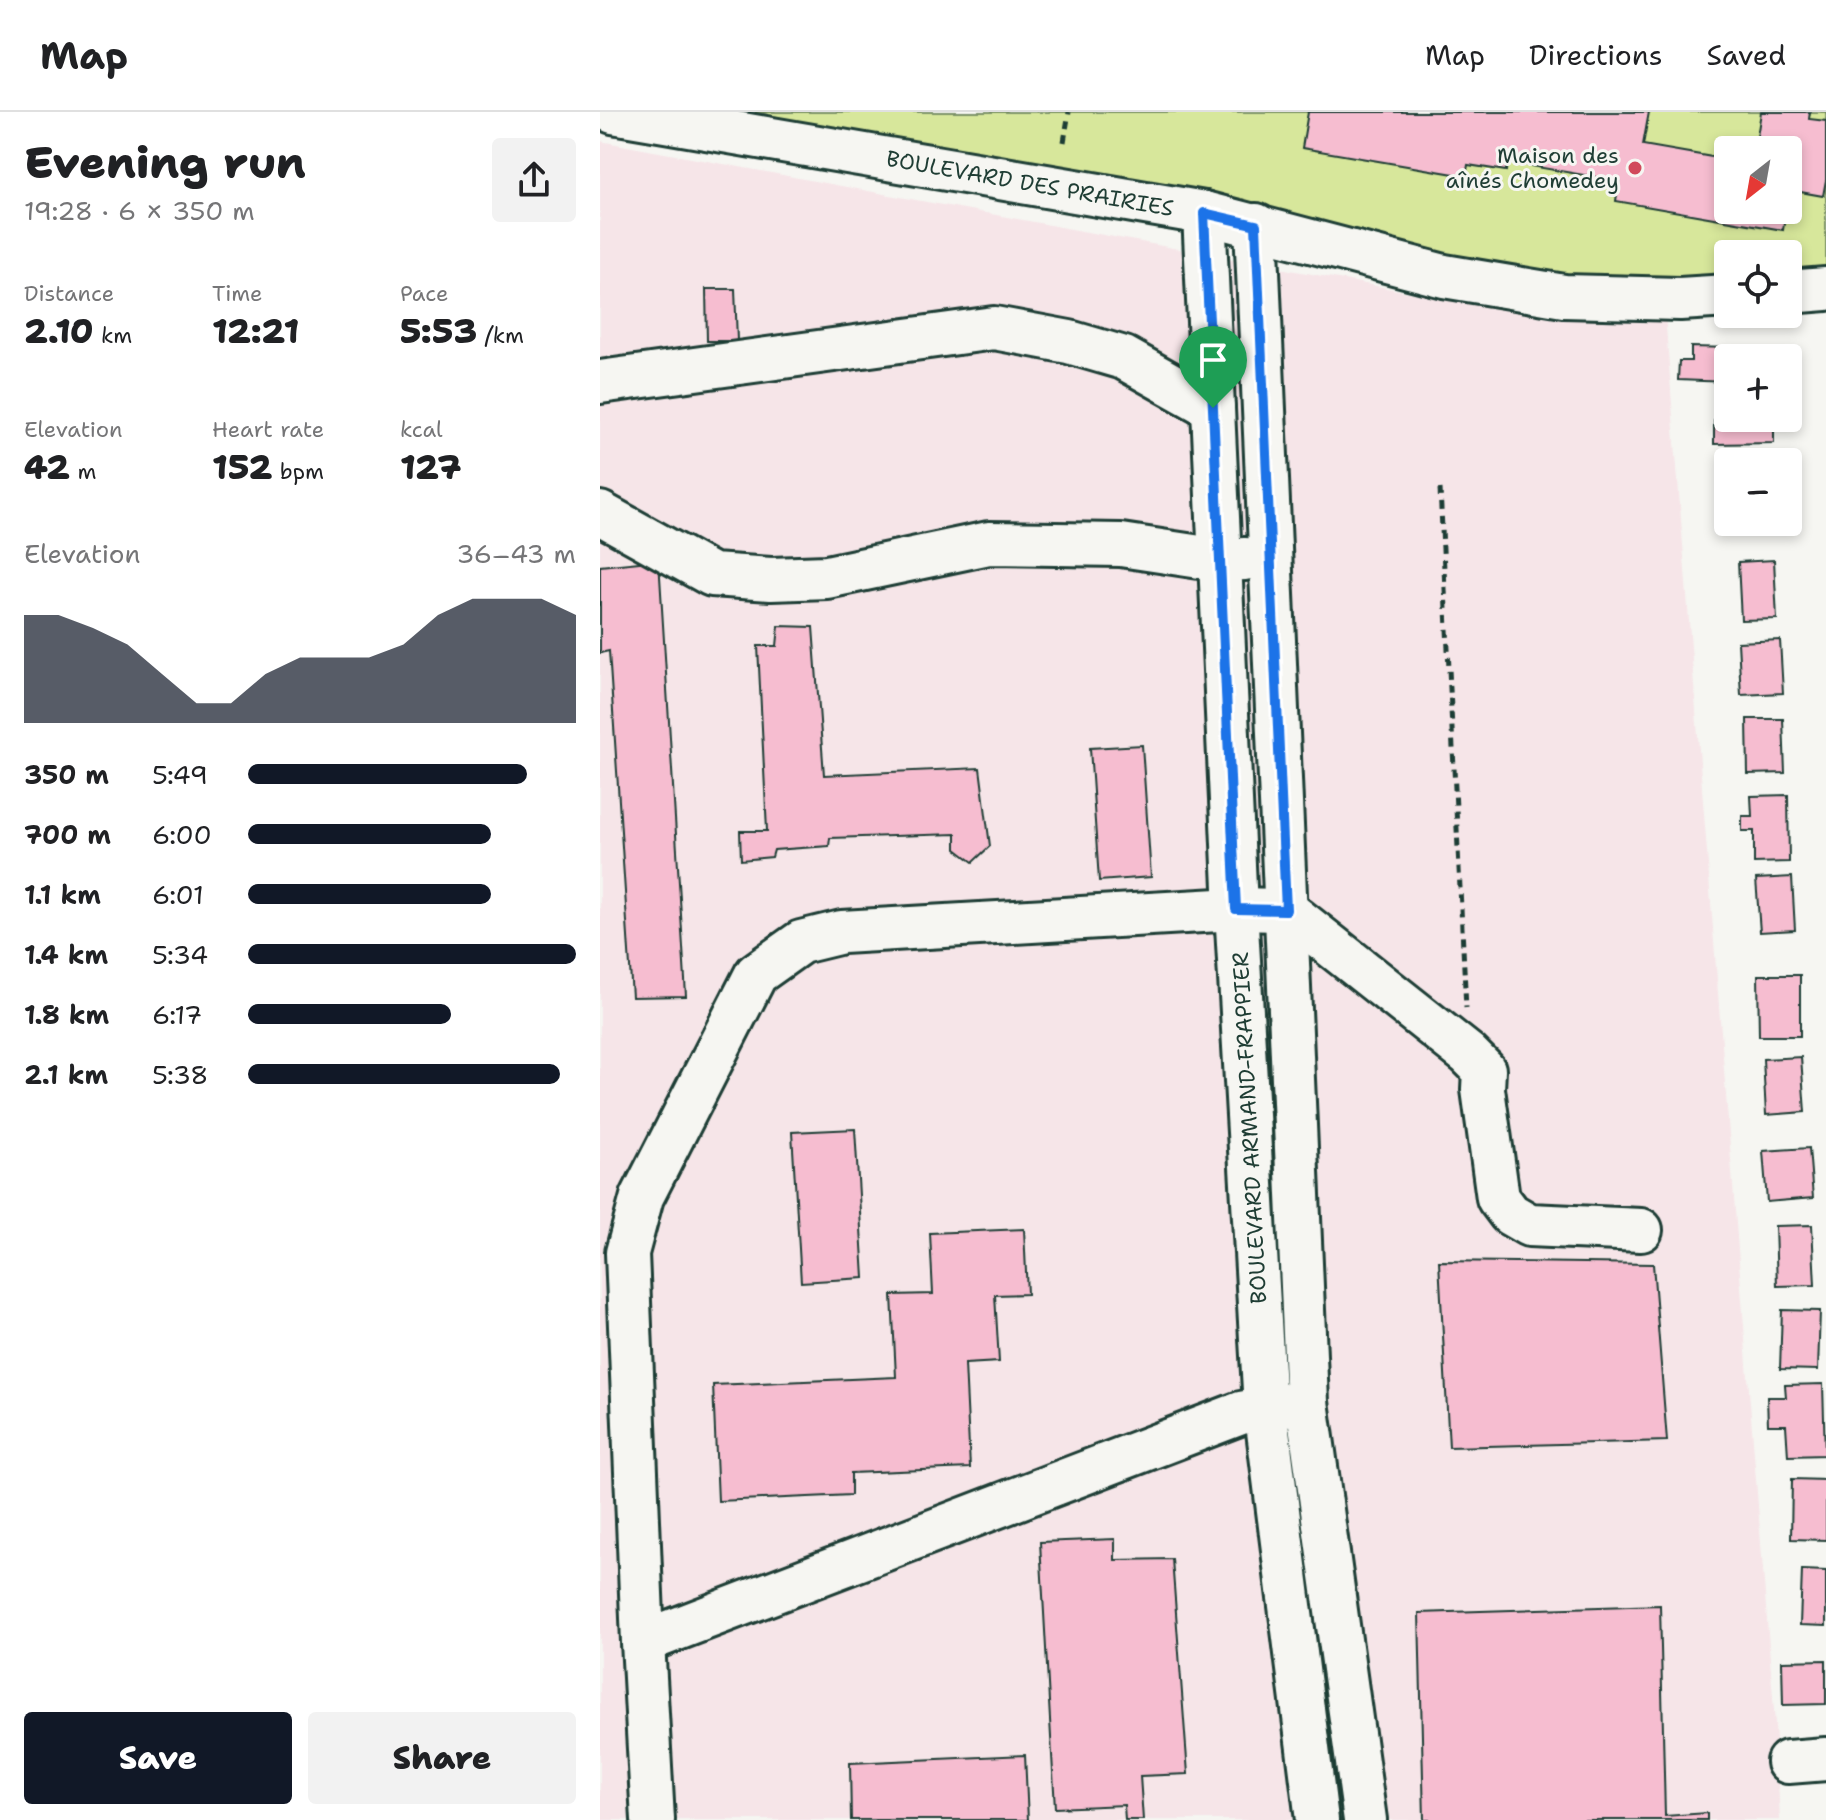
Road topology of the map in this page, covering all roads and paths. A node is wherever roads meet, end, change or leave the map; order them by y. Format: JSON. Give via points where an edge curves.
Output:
{"nodes":[{"id":1,"x":613,"y":112,"type":"edge"},
{"id":2,"x":1069,"y":112,"type":"edge"},
{"id":3,"x":1064,"y":142,"type":"dead end"},
{"id":4,"x":1204,"y":213,"type":"junction"},
{"id":5,"x":1256,"y":225,"type":"junction"},
{"id":6,"x":1826,"y":290,"type":"edge"},
{"id":7,"x":1802,"y":291,"type":"edge"},
{"id":8,"x":1714,"y":297,"type":"edge"},
{"id":9,"x":600,"y":382,"type":"edge"},
{"id":10,"x":1213,"y":408,"type":"junction"},
{"id":11,"x":1440,"y":489,"type":"dead end"},
{"id":12,"x":600,"y":513,"type":"edge"},
{"id":13,"x":1271,"y":558,"type":"junction"},
{"id":14,"x":1220,"y":560,"type":"junction"},
{"id":15,"x":1236,"y":909,"type":"junction"},
{"id":16,"x":1286,"y":910,"type":"junction"},
{"id":17,"x":1468,"y":1054,"type":"junction"},
{"id":18,"x":1641,"y":1230,"type":"dead end"},
{"id":19,"x":1307,"y":1402,"type":"junction"},
{"id":20,"x":1265,"y":1407,"type":"junction"},
{"id":21,"x":643,"y":1642,"type":"junction"},
{"id":22,"x":653,"y":1820,"type":"edge"},
{"id":23,"x":1317,"y":1820,"type":"edge"},
{"id":24,"x":1365,"y":1820,"type":"edge"}],
"edges":[{"from":1,"to":4,"type":"street","name":"BOULEVARD DES PRAIRIES"},
{"from":2,"to":3,"type":"path"},
{"from":4,"to":5,"type":"street","name":"BOULEVARD DES PRAIRIES"},
{"from":4,"to":10,"type":"street","name":"BOULEVARD ARMAND-FRAPPIER"},
{"from":5,"to":8,"type":"street","name":"BOULEVARD DES PRAIRIES","via":[[1444,276],[1564,296]]},
{"from":5,"to":13,"type":"street","name":"BOULEVARD ARMAND-FRAPPIER"},
{"from":6,"to":7,"type":"street"},
{"from":9,"to":10,"type":"street","via":[[994,328],[1124,358]]},
{"from":10,"to":14,"type":"street","name":"BOULEVARD ARMAND-FRAPPIER"},
{"from":11,"to":17,"type":"path"},
{"from":12,"to":14,"type":"street","via":[[712,575],[827,577],[989,543],[1121,545]]},
{"from":13,"to":14,"type":"street"},
{"from":13,"to":16,"type":"street","name":"BOULEVARD ARMAND-FRAPPIER"},
{"from":14,"to":15,"type":"street","name":"BOULEVARD ARMAND-FRAPPIER"},
{"from":15,"to":16,"type":"street"},
{"from":15,"to":20,"type":"street","name":"BOULEVARD ARMAND-FRAPPIER"},
{"from":15,"to":21,"type":"street","via":[[842,932],[801,942],[756,974],[642,1197],[627,1253]]},
{"from":16,"to":17,"type":"street"},
{"from":16,"to":19,"type":"street","name":"BOULEVARD ARMAND-FRAPPIER"},
{"from":17,"to":18,"type":"street","via":[[1484,1070],[1498,1198],[1510,1214],[1529,1225]]},
{"from":19,"to":20,"type":"street"},
{"from":19,"to":24,"type":"street","name":"BOULEVARD ARMAND-FRAPPIER"},
{"from":20,"to":21,"type":"street"},
{"from":20,"to":23,"type":"street","name":"BOULEVARD ARMAND-FRAPPIER"},
{"from":21,"to":22,"type":"street"}]}
